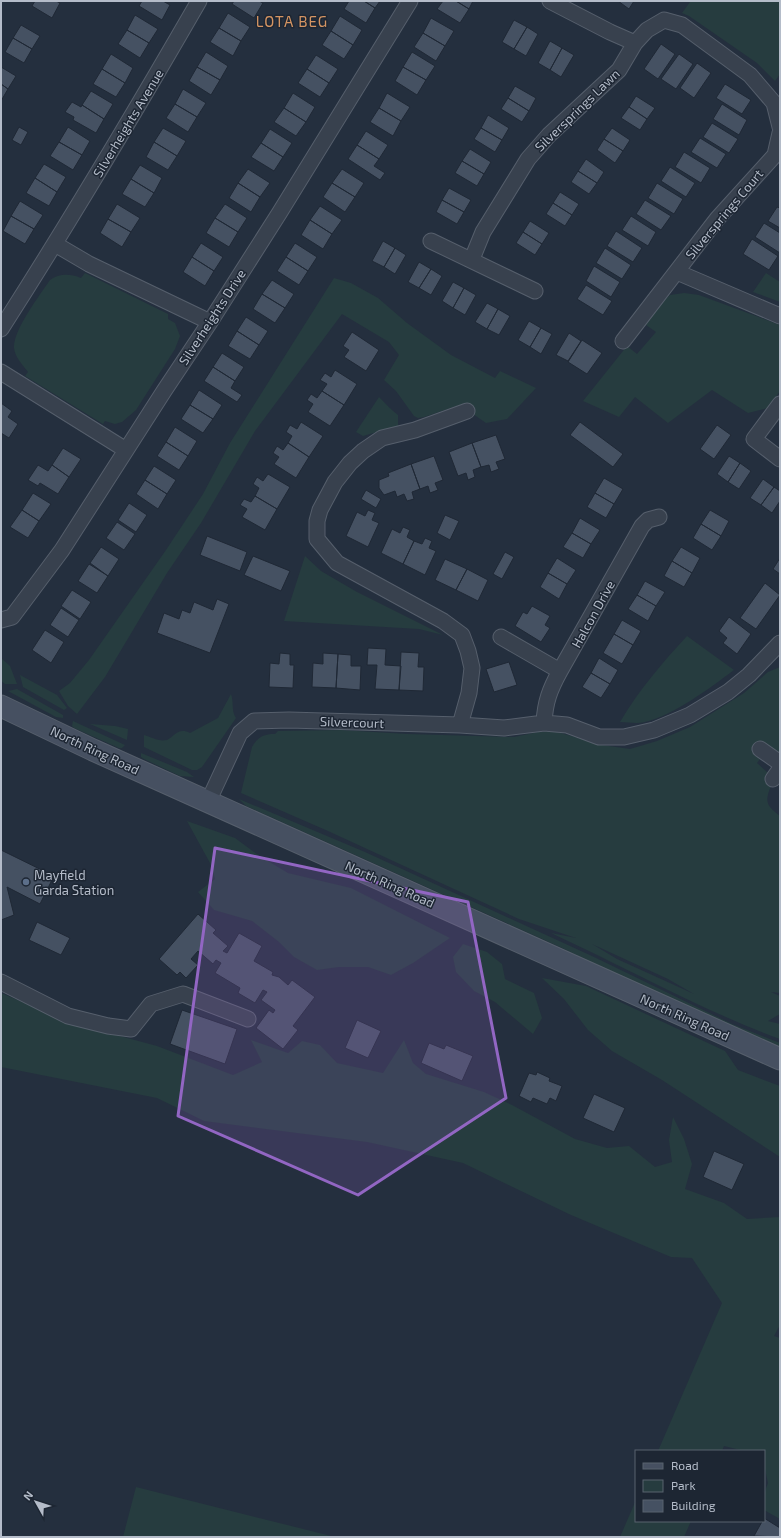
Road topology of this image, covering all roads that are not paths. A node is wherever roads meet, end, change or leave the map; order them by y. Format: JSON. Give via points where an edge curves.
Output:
{"nodes":[{"id":1,"x":199,"y":1,"type":"edge"},
{"id":2,"x":410,"y":1,"type":"edge"},
{"id":3,"x":550,"y":1,"type":"edge"},
{"id":4,"x":636,"y":43,"type":"junction"},
{"id":5,"x":780,"y":127,"type":"edge"},
{"id":6,"x":780,"y":134,"type":"edge"},
{"id":7,"x":431,"y":241,"type":"dead end"},
{"id":8,"x":55,"y":244,"type":"junction"},
{"id":9,"x":472,"y":259,"type":"junction"},
{"id":10,"x":676,"y":272,"type":"junction"},
{"id":11,"x":535,"y":291,"type":"dead end"},
{"id":12,"x":780,"y":316,"type":"edge"},
{"id":13,"x":210,"y":322,"type":"junction"},
{"id":14,"x":1,"y":329,"type":"edge"},
{"id":15,"x":623,"y":341,"type":"dead end"},
{"id":16,"x":1,"y":372,"type":"edge"},
{"id":17,"x":780,"y":404,"type":"edge"},
{"id":18,"x":467,"y":412,"type":"dead end"},
{"id":19,"x":126,"y":450,"type":"junction"},
{"id":20,"x":780,"y":459,"type":"edge"},
{"id":21,"x":659,"y":517,"type":"dead end"},
{"id":22,"x":1,"y":620,"type":"edge"},
{"id":23,"x":501,"y":636,"type":"dead end"},
{"id":24,"x":779,"y":645,"type":"edge"},
{"id":25,"x":560,"y":671,"type":"junction"},
{"id":26,"x":1,"y":706,"type":"edge"},
{"id":27,"x":544,"y":722,"type":"junction"},
{"id":28,"x":460,"y":726,"type":"junction"},
{"id":29,"x":760,"y":749,"type":"dead end"},
{"id":30,"x":780,"y":763,"type":"edge"},
{"id":31,"x":208,"y":802,"type":"junction"},
{"id":32,"x":1,"y":982,"type":"edge"},
{"id":33,"x":248,"y":1019,"type":"dead end"},
{"id":34,"x":780,"y":1059,"type":"edge"}],
"edges":[{"from":1,"to":8,"type":"street","name":"Silverheights Avenue"},
{"from":2,"to":13,"type":"street","name":"Silverheights Drive"},
{"from":3,"to":4,"type":"street"},
{"from":4,"to":5,"type":"street","via":[[647,30],[664,20],[682,25],[750,75],[774,103]]},
{"from":4,"to":9,"type":"street","name":"Silversprings Lawn","via":[[620,70],[549,135],[528,159],[483,232]]},
{"from":6,"to":10,"type":"street","name":"Silversprings Court","via":[[775,155],[717,219]]},
{"from":7,"to":9,"type":"street"},
{"from":8,"to":13,"type":"street","via":[[90,264]]},
{"from":8,"to":14,"type":"street","name":"Silverheights Avenue"},
{"from":9,"to":11,"type":"street"},
{"from":10,"to":12,"type":"street","name":"Silversprings Court"},
{"from":10,"to":15,"type":"street","name":"Silversprings Court"},
{"from":13,"to":19,"type":"street","name":"Silverheights Drive"},
{"from":16,"to":19,"type":"street"},
{"from":17,"to":20,"type":"street","via":[[754,439]]},
{"from":18,"to":28,"type":"street","via":[[415,430],[382,438],[363,451],[335,482],[317,521],[317,538],[337,563],[443,621],[462,635],[472,668],[469,693]]},
{"from":19,"to":22,"type":"street","name":"Silverheights Drive","via":[[62,550],[12,617]]},
{"from":21,"to":25,"type":"street","name":"Halcon Drive","via":[[648,520],[642,526]]},
{"from":23,"to":25,"type":"street"},
{"from":24,"to":27,"type":"street","via":[[728,692],[690,715],[654,730],[624,737],[600,737],[568,725]]},
{"from":25,"to":27,"type":"street","name":"Halcon Drive","via":[[545,706]]},
{"from":26,"to":31,"type":"main road","name":"North Ring Road"},
{"from":27,"to":28,"type":"street","name":"Silvercourt","via":[[504,728]]},
{"from":28,"to":31,"type":"street","name":"Silvercourt","via":[[254,721],[240,733]]},
{"from":29,"to":30,"type":"street"},
{"from":31,"to":34,"type":"main road","name":"North Ring Road"},
{"from":32,"to":33,"type":"street","via":[[68,1016],[108,1026],[130,1029],[151,1004],[183,994]]}]}
